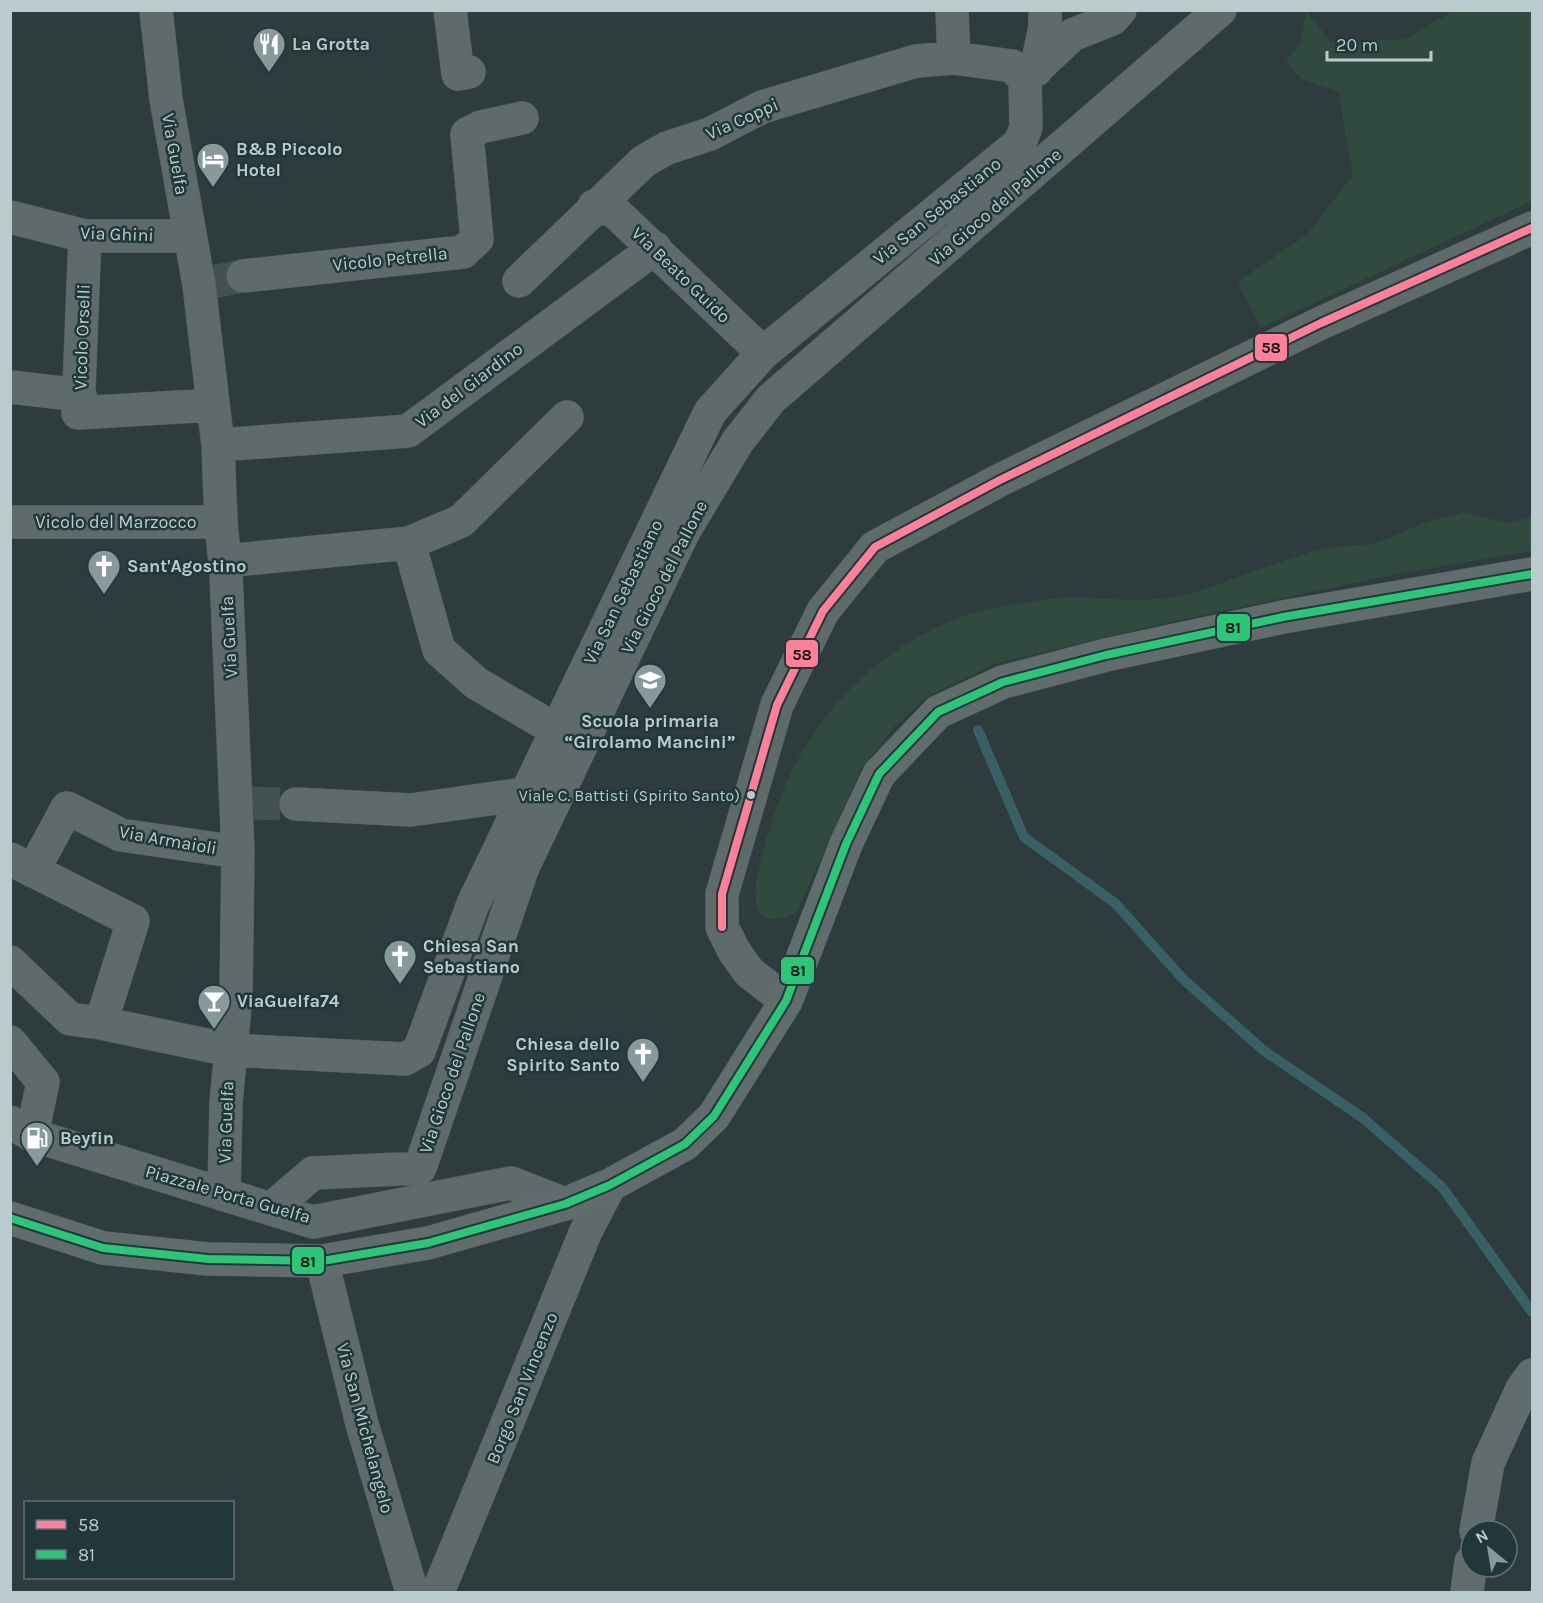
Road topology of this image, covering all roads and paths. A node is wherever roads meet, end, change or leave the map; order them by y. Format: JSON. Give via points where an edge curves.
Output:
{"nodes":[{"id":1,"x":156,"y":10,"type":"edge"},
{"id":2,"x":450,"y":10,"type":"edge"},
{"id":3,"x":952,"y":10,"type":"edge"},
{"id":4,"x":1045,"y":10,"type":"edge"},
{"id":5,"x":1120,"y":10,"type":"edge"},
{"id":6,"x":1220,"y":10,"type":"edge"},
{"id":7,"x":954,"y":58,"type":"junction"},
{"id":8,"x":468,"y":72,"type":"dead end"},
{"id":9,"x":1024,"y":72,"type":"junction"},
{"id":10,"x":522,"y":118,"type":"dead end"},
{"id":11,"x":594,"y":206,"type":"junction"},
{"id":12,"x":10,"y":217,"type":"edge"},
{"id":13,"x":1533,"y":228,"type":"edge"},
{"id":14,"x":85,"y":236,"type":"junction"},
{"id":15,"x":190,"y":236,"type":"junction"},
{"id":16,"x":655,"y":248,"type":"junction"},
{"id":17,"x":243,"y":276,"type":"tunnel mouth"},
{"id":18,"x":519,"y":281,"type":"dead end"},
{"id":19,"x":763,"y":353,"type":"junction"},
{"id":20,"x":10,"y":387,"type":"edge"},
{"id":21,"x":80,"y":395,"type":"junction"},
{"id":22,"x":212,"y":405,"type":"junction"},
{"id":23,"x":567,"y":417,"type":"dead end"},
{"id":24,"x":218,"y":445,"type":"junction"},
{"id":25,"x":10,"y":522,"type":"edge"},
{"id":26,"x":221,"y":522,"type":"junction"},
{"id":27,"x":409,"y":543,"type":"junction"},
{"id":28,"x":225,"y":561,"type":"junction"},
{"id":29,"x":1533,"y":574,"type":"edge"},
{"id":30,"x":556,"y":730,"type":"junction"},
{"id":31,"x":524,"y":794,"type":"junction"},
{"id":32,"x":296,"y":804,"type":"tunnel mouth"},
{"id":33,"x":238,"y":852,"type":"junction"},
{"id":34,"x":22,"y":865,"type":"edge"},
{"id":35,"x":10,"y":962,"type":"edge"},
{"id":36,"x":786,"y":1001,"type":"junction"},
{"id":37,"x":101,"y":1023,"type":"junction"},
{"id":38,"x":10,"y":1042,"type":"edge"},
{"id":39,"x":230,"y":1050,"type":"junction"},
{"id":40,"x":21,"y":1128,"type":"edge"},
{"id":41,"x":610,"y":1185,"type":"junction"},
{"id":42,"x":224,"y":1195,"type":"junction"},
{"id":43,"x":565,"y":1204,"type":"junction"},
{"id":44,"x":271,"y":1209,"type":"junction"},
{"id":45,"x":10,"y":1218,"type":"edge"},
{"id":46,"x":322,"y":1262,"type":"junction"},
{"id":47,"x":1533,"y":1375,"type":"edge"},
{"id":48,"x":1478,"y":1519,"type":"edge"},
{"id":49,"x":412,"y":1593,"type":"edge"},
{"id":50,"x":438,"y":1593,"type":"edge"}],
"edges":[{"from":1,"to":15,"type":"street","name":"Via Guelfa","via":[[166,99]]},
{"from":2,"to":8,"type":"street","via":[[458,74]]},
{"from":3,"to":7,"type":"street"},
{"from":4,"to":9,"type":"street","name":"Via San Sebastiano","via":[[1045,27]]},
{"from":5,"to":9,"type":"street","via":[[1112,19],[1072,35]]},
{"from":6,"to":44,"type":"street","name":"Via Gioco del Pallone","via":[[771,399],[738,441],[690,521],[523,867],[420,1168],[313,1173]]},
{"from":7,"to":9,"type":"street","name":"Via Coppi"},
{"from":7,"to":11,"type":"street","name":"Via Coppi","via":[[915,61],[762,107],[644,161]]},
{"from":9,"to":19,"type":"street","name":"Via San Sebastiano","via":[[1026,127],[1020,143]]},
{"from":10,"to":17,"type":"street","name":"Vicolo Petrella","via":[[467,134],[477,239],[463,252]]},
{"from":11,"to":16,"type":"street","name":"Via Beato Guido","via":[[613,210]]},
{"from":11,"to":18,"type":"street","name":"Via Coppi"},
{"from":12,"to":14,"type":"street","name":"Via Ghini"},
{"from":13,"to":36,"type":"street","via":[[1321,323],[1000,480],[875,547],[823,611],[777,705],[722,894],[722,927],[734,951],[749,972]]},
{"from":14,"to":15,"type":"street","name":"Via Ghini"},
{"from":14,"to":21,"type":"street","name":"Vicolo Orselli"},
{"from":15,"to":22,"type":"street","name":"Via Guelfa","via":[[203,284]]},
{"from":16,"to":19,"type":"street","name":"Via Beato Guido"},
{"from":16,"to":24,"type":"street","name":"Via del Giardino","via":[[408,431]]},
{"from":19,"to":30,"type":"street","name":"Via San Sebastiano","via":[[710,412]]},
{"from":20,"to":21,"type":"street"},
{"from":21,"to":22,"type":"street","name":"Vicolo Orselli","via":[[78,413]]},
{"from":22,"to":24,"type":"street","name":"Via Guelfa"},
{"from":23,"to":27,"type":"street","via":[[461,521]]},
{"from":24,"to":26,"type":"street","name":"Via Guelfa"},
{"from":25,"to":26,"type":"street","name":"Vicolo del Marzocco"},
{"from":26,"to":28,"type":"street","name":"Via Guelfa"},
{"from":27,"to":28,"type":"street"},
{"from":27,"to":30,"type":"street","via":[[440,650],[476,683]]},
{"from":28,"to":33,"type":"street","name":"Via Guelfa","via":[[242,803]]},
{"from":29,"to":36,"type":"main road","via":[[1283,617],[1106,655],[1003,682],[938,712],[879,774],[846,844]]},
{"from":30,"to":31,"type":"street","name":"Via San Sebastiano"},
{"from":31,"to":32,"type":"street","via":[[411,810]]},
{"from":31,"to":39,"type":"street","name":"Via San Sebastiano","via":[[473,904],[419,1051],[405,1059]]},
{"from":33,"to":34,"type":"street","name":"Via Armaioli","via":[[121,835],[67,808]]},
{"from":33,"to":39,"type":"street","name":"Via Guelfa","via":[[236,995]]},
{"from":34,"to":37,"type":"street","via":[[133,921]]},
{"from":35,"to":37,"type":"street","name":"Via San Sebastiano","via":[[70,1019]]},
{"from":36,"to":41,"type":"main road","via":[[714,1116],[686,1144]]},
{"from":37,"to":39,"type":"street","name":"Via San Sebastiano"},
{"from":38,"to":40,"type":"street","via":[[43,1082]]},
{"from":39,"to":42,"type":"street","name":"Via Guelfa"},
{"from":40,"to":42,"type":"street","name":"Piazzale Porta Guelfa"},
{"from":41,"to":43,"type":"main road"},
{"from":41,"to":50,"type":"street","name":"Borgo San Vincenzo","via":[[586,1231]]},
{"from":42,"to":44,"type":"street","name":"Piazzale Porta Guelfa"},
{"from":43,"to":44,"type":"street","name":"Piazzale Porta Guelfa","via":[[511,1183],[313,1222]]},
{"from":43,"to":46,"type":"main road","via":[[428,1243]]},
{"from":45,"to":46,"type":"main road","via":[[103,1248],[208,1259]]},
{"from":46,"to":49,"type":"street","name":"Via San Michelangelo","via":[[362,1424]]},
{"from":47,"to":48,"type":"main road","via":[[1522,1389],[1488,1463]]}]}
